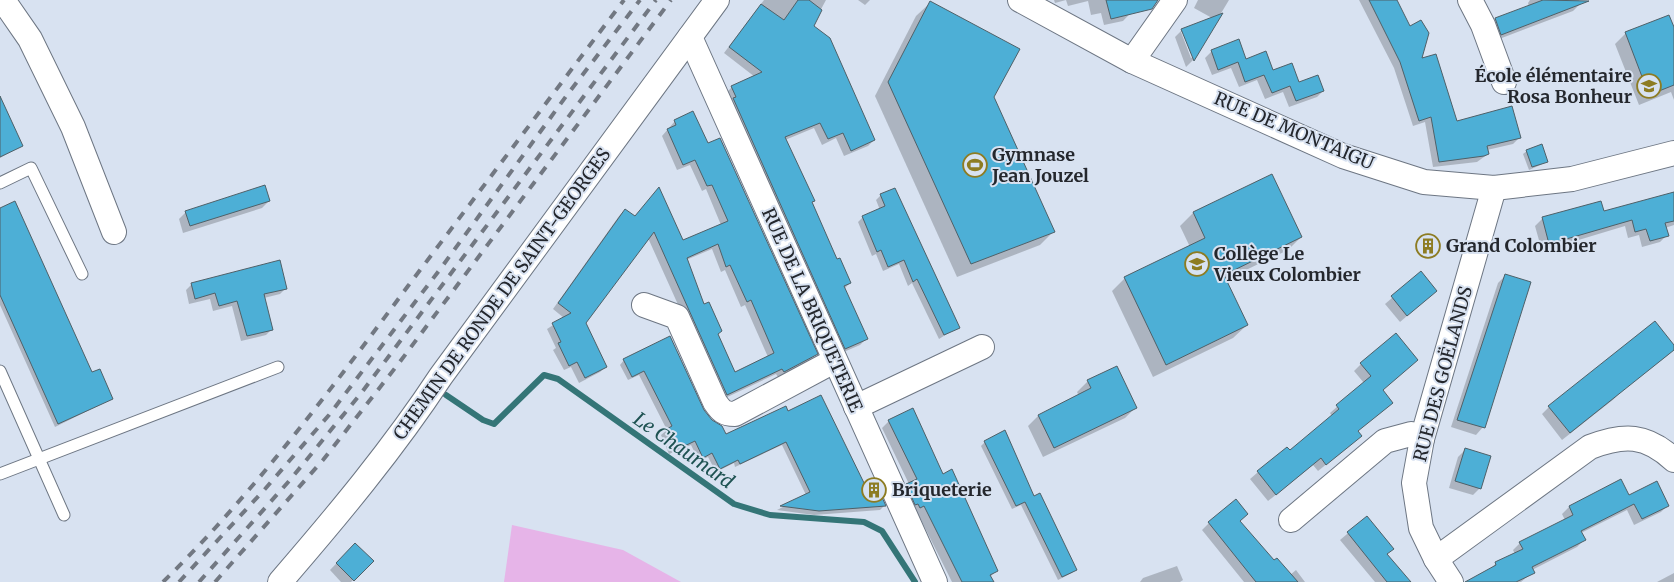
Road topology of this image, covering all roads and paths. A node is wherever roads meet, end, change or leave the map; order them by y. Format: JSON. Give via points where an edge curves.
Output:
{"nodes":[{"id":1,"x":3,"y":0,"type":"edge"},
{"id":2,"x":717,"y":0,"type":"edge"},
{"id":3,"x":1020,"y":0,"type":"edge"},
{"id":4,"x":1175,"y":0,"type":"edge"},
{"id":5,"x":1470,"y":0,"type":"edge"},
{"id":6,"x":690,"y":37,"type":"junction"},
{"id":7,"x":1132,"y":61,"type":"junction"},
{"id":8,"x":1504,"y":82,"type":"dead end"},
{"id":9,"x":1674,"y":153,"type":"edge"},
{"id":10,"x":0,"y":183,"type":"edge"},
{"id":11,"x":1494,"y":188,"type":"junction"},
{"id":12,"x":114,"y":232,"type":"dead end"},
{"id":13,"x":82,"y":274,"type":"dead end"},
{"id":14,"x":644,"y":305,"type":"dead end"},
{"id":15,"x":982,"y":347,"type":"dead end"},
{"id":16,"x":834,"y":361,"type":"junction"},
{"id":17,"x":278,"y":367,"type":"dead end"},
{"id":18,"x":0,"y":371,"type":"edge"},
{"id":19,"x":856,"y":407,"type":"junction"},
{"id":20,"x":1422,"y":439,"type":"junction"},
{"id":21,"x":39,"y":459,"type":"junction"},
{"id":22,"x":1674,"y":460,"type":"edge"},
{"id":23,"x":0,"y":474,"type":"edge"},
{"id":24,"x":64,"y":515,"type":"dead end"},
{"id":25,"x":1291,"y":520,"type":"dead end"},
{"id":26,"x":1436,"y":560,"type":"junction"},
{"id":27,"x":280,"y":582,"type":"edge"},
{"id":28,"x":935,"y":582,"type":"edge"},
{"id":29,"x":1451,"y":582,"type":"edge"}],
"edges":[{"from":1,"to":12,"type":"street","via":[[30,39],[73,127]]},
{"from":2,"to":6,"type":"street","name":"CHEMIN DE RONDE DE SAINT-GEORGES"},
{"from":3,"to":7,"type":"street","name":"RUE DE MONTAIGU"},
{"from":4,"to":7,"type":"street"},
{"from":5,"to":8,"type":"street"},
{"from":6,"to":16,"type":"street","name":"RUE DE LA BRIQUETERIE"},
{"from":6,"to":27,"type":"street","name":"CHEMIN DE RONDE DE SAINT-GEORGES","via":[[414,416],[334,520]]},
{"from":7,"to":11,"type":"street","name":"RUE DE MONTAIGU","via":[[1343,156],[1424,182]]},
{"from":9,"to":11,"type":"street","name":"RUE DE MONTAIGU","via":[[1572,179]]},
{"from":10,"to":13,"type":"lane","via":[[31,168]]},
{"from":11,"to":20,"type":"street","name":"RUE DES GOËLANDS"},
{"from":14,"to":16,"type":"street","via":[[677,317],[715,402],[726,414],[735,414]]},
{"from":15,"to":19,"type":"street"},
{"from":16,"to":19,"type":"street","name":"RUE DE LA BRIQUETERIE"},
{"from":17,"to":21,"type":"lane"},
{"from":18,"to":21,"type":"lane"},
{"from":19,"to":28,"type":"street","name":"RUE DE LA BRIQUETERIE"},
{"from":20,"to":25,"type":"street","via":[[1411,434],[1385,441]]},
{"from":20,"to":26,"type":"street","name":"RUE DES GOËLANDS","via":[[1414,483],[1421,528]]},
{"from":21,"to":23,"type":"lane"},
{"from":21,"to":24,"type":"lane"},
{"from":22,"to":26,"type":"street","via":[[1664,450],[1640,439],[1615,438],[1590,447]]},
{"from":26,"to":29,"type":"street","name":"RUE DES GOËLANDS"}]}
